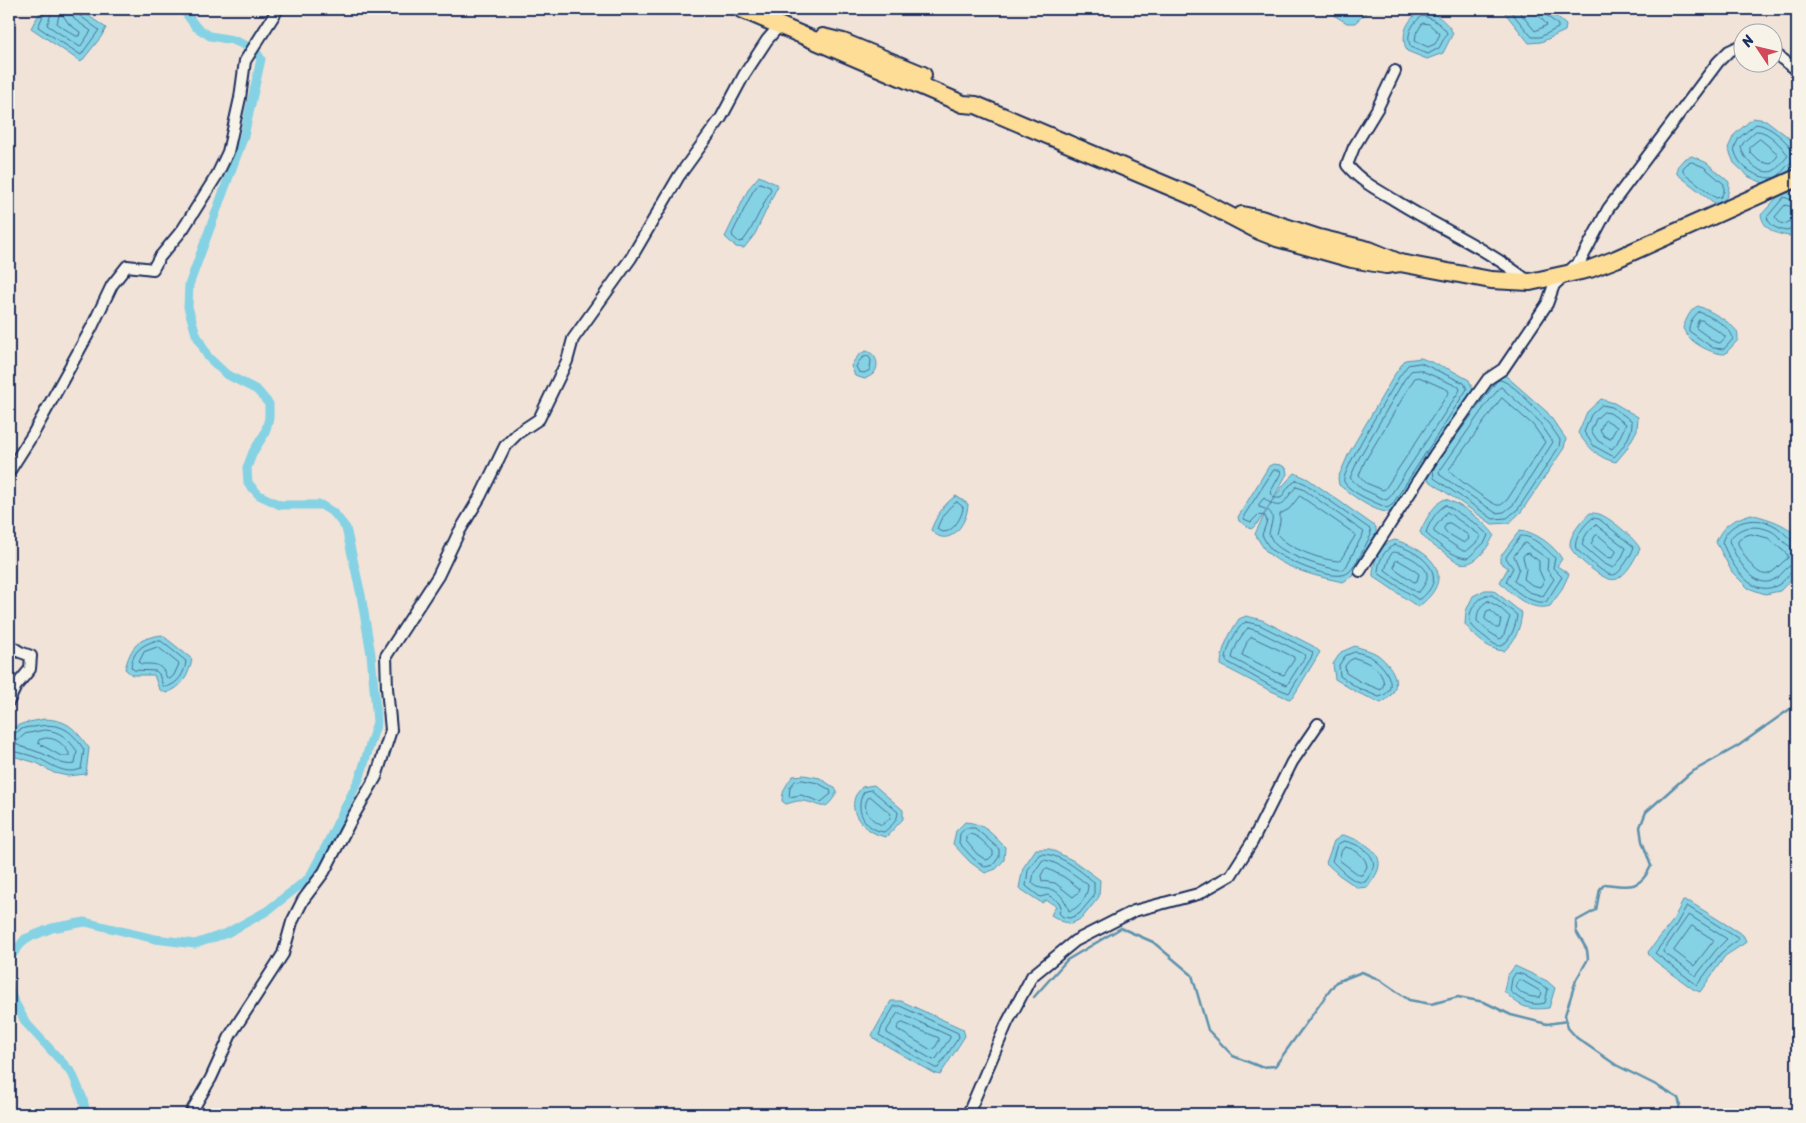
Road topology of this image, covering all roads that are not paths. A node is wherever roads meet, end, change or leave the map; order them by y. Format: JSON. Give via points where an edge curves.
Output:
{"nodes":[{"id":1,"x":278,"y":9,"type":"edge"},
{"id":2,"x":741,"y":9,"type":"edge"},
{"id":3,"x":780,"y":25,"type":"junction"},
{"id":4,"x":1734,"y":48,"type":"edge"},
{"id":5,"x":1784,"y":60,"type":"edge"},
{"id":6,"x":1797,"y":70,"type":"edge"},
{"id":7,"x":1395,"y":71,"type":"dead end"},
{"id":8,"x":1797,"y":178,"type":"edge"},
{"id":9,"x":1567,"y":275,"type":"junction"},
{"id":10,"x":1530,"y":282,"type":"junction"},
{"id":11,"x":9,"y":472,"type":"edge"},
{"id":12,"x":1360,"y":571,"type":"dead end"},
{"id":13,"x":9,"y":645,"type":"edge"},
{"id":14,"x":9,"y":701,"type":"edge"},
{"id":15,"x":1318,"y":724,"type":"dead end"},
{"id":16,"x":190,"y":1114,"type":"edge"},
{"id":17,"x":968,"y":1114,"type":"edge"}],
"edges":[{"from":1,"to":11,"type":"street","via":[[245,61],[228,152],[217,175],[183,230],[153,269],[127,266],[112,285],[92,327]]},
{"from":2,"to":3,"type":"main road"},
{"from":3,"to":10,"type":"main road","via":[[852,45],[948,86],[976,105],[1133,170],[1271,236],[1352,259],[1400,263],[1491,280]]},
{"from":3,"to":16,"type":"street","via":[[744,75],[721,118],[679,176],[631,258],[573,339],[567,361],[539,419],[505,446],[438,576],[386,656],[391,730],[376,777],[324,872],[303,900],[292,922],[283,954],[232,1034]]},
{"from":4,"to":9,"type":"street","via":[[1718,62],[1608,209],[1581,260]]},
{"from":5,"to":6,"type":"street"},
{"from":7,"to":10,"type":"street","via":[[1347,165],[1356,177]]},
{"from":8,"to":9,"type":"main road","via":[[1616,259]]},
{"from":9,"to":10,"type":"main road"},
{"from":9,"to":12,"type":"street","via":[[1554,285],[1547,304],[1503,369],[1488,379],[1435,454]]},
{"from":13,"to":14,"type":"street","via":[[31,656],[30,669]]},
{"from":15,"to":17,"type":"street","via":[[1292,762],[1252,842],[1231,875],[1198,894],[1134,911],[1075,941],[1032,976],[1007,1023]]}]}
